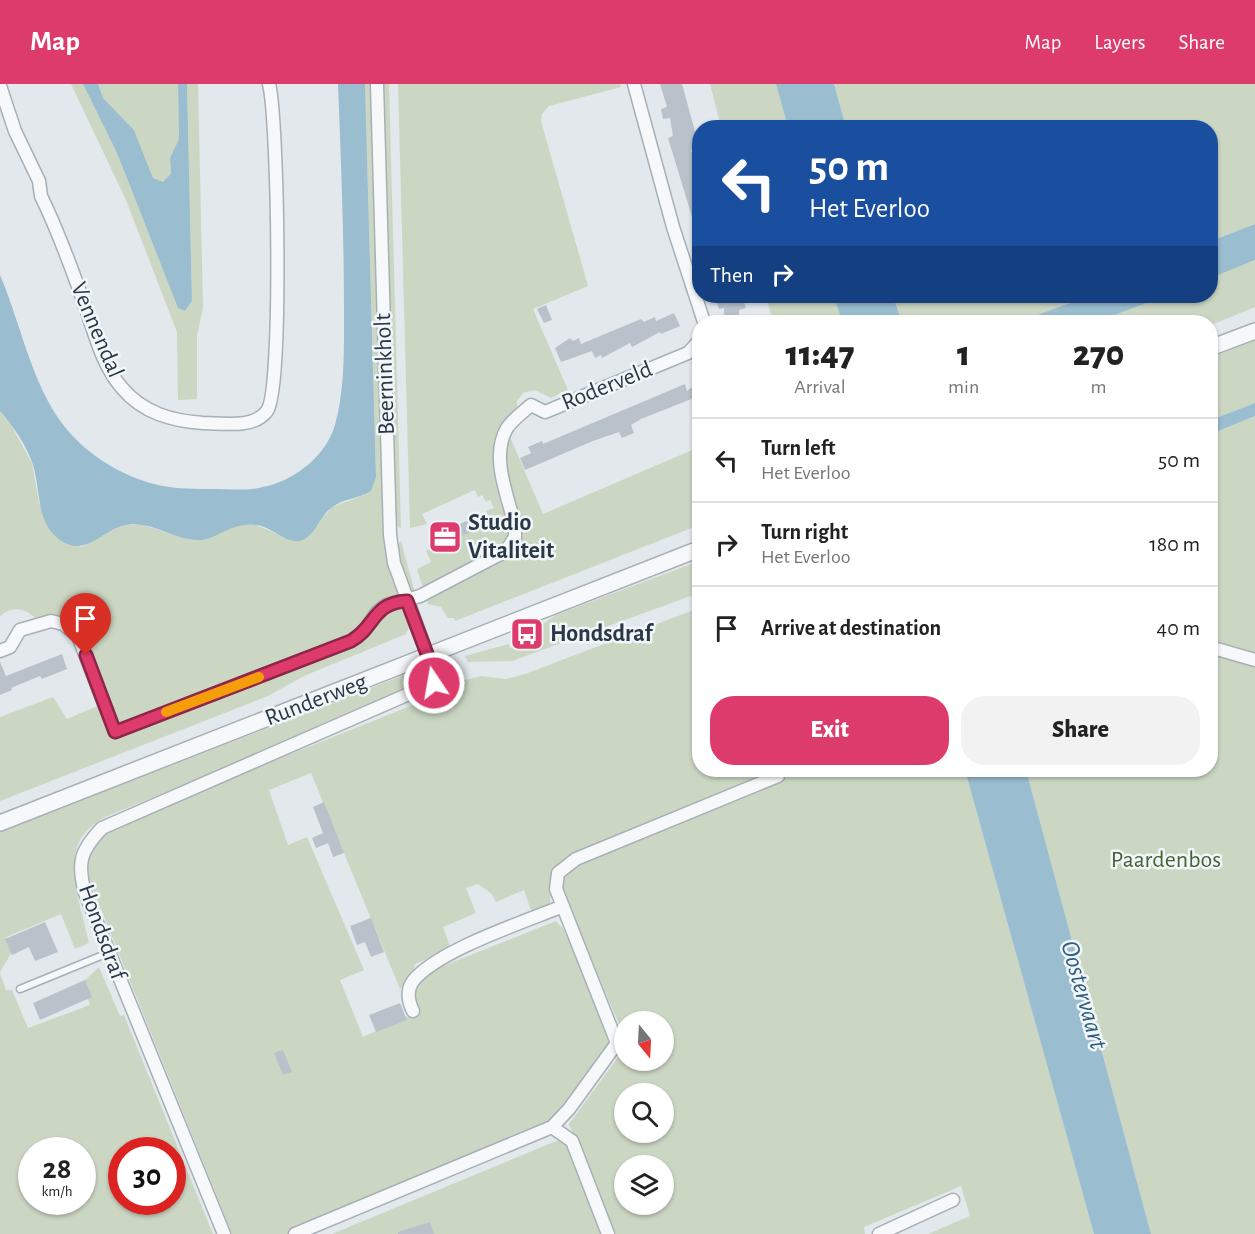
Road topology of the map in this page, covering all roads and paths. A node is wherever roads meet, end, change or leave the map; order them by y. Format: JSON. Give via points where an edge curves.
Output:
{"nodes":[{"id":1,"x":269,"y":84,"type":"edge"},
{"id":2,"x":377,"y":84,"type":"edge"},
{"id":3,"x":634,"y":84,"type":"edge"},
{"id":4,"x":0,"y":86,"type":"edge"},
{"id":5,"x":692,"y":285,"type":"edge"},
{"id":6,"x":1255,"y":331,"type":"edge"},
{"id":7,"x":1218,"y":345,"type":"edge"},
{"id":8,"x":692,"y":349,"type":"edge"},
{"id":9,"x":692,"y":552,"type":"edge"},
{"id":10,"x":407,"y":601,"type":"junction"},
{"id":11,"x":1218,"y":649,"type":"edge"},
{"id":12,"x":0,"y":651,"type":"edge"},
{"id":13,"x":429,"y":657,"type":"junction"},
{"id":14,"x":1255,"y":660,"type":"edge"},
{"id":15,"x":776,"y":777,"type":"edge"},
{"id":16,"x":0,"y":824,"type":"edge"},
{"id":17,"x":563,"y":906,"type":"junction"},
{"id":18,"x":108,"y":953,"type":"junction"},
{"id":19,"x":20,"y":989,"type":"dead end"},
{"id":20,"x":413,"y":1011,"type":"dead end"},
{"id":21,"x":552,"y":1127,"type":"junction"},
{"id":22,"x":953,"y":1200,"type":"dead end"},
{"id":23,"x":224,"y":1234,"type":"edge"},
{"id":24,"x":295,"y":1234,"type":"edge"},
{"id":25,"x":608,"y":1234,"type":"edge"},
{"id":26,"x":879,"y":1234,"type":"edge"}],
"edges":[{"from":1,"to":4,"type":"street","name":"Vennendal","via":[[277,242],[270,405],[261,418],[222,423],[187,422],[158,414],[129,396],[107,368]]},
{"from":2,"to":10,"type":"street","name":"Beerninkholt","via":[[390,535],[394,563]]},
{"from":3,"to":5,"type":"street"},
{"from":6,"to":7,"type":"street"},
{"from":8,"to":10,"type":"street","name":"Roderveld","via":[[545,412],[531,405],[509,426],[501,440],[500,459],[515,537],[506,551],[483,566]]},
{"from":9,"to":13,"type":"street","name":"Runderweg"},
{"from":10,"to":12,"type":"street","via":[[386,605],[376,612],[351,641],[115,732],[78,636],[63,624],[51,621],[20,630],[10,647]]},
{"from":10,"to":13,"type":"street","name":"Beerninkholt"},
{"from":11,"to":14,"type":"street"},
{"from":13,"to":16,"type":"street","name":"Runderweg"},
{"from":13,"to":18,"type":"street","name":"Hondsdraf","via":[[434,683],[414,694],[102,828],[81,855],[80,873]]},
{"from":15,"to":17,"type":"street","via":[[576,859],[558,873],[556,890]]},
{"from":17,"to":20,"type":"street","via":[[445,956],[426,969],[409,988]]},
{"from":17,"to":21,"type":"street","via":[[617,1043]]},
{"from":18,"to":19,"type":"lane"},
{"from":18,"to":23,"type":"street","name":"Hondsdraf"},
{"from":21,"to":24,"type":"street"},
{"from":21,"to":25,"type":"street","via":[[572,1141]]},
{"from":22,"to":26,"type":"street"}]}
